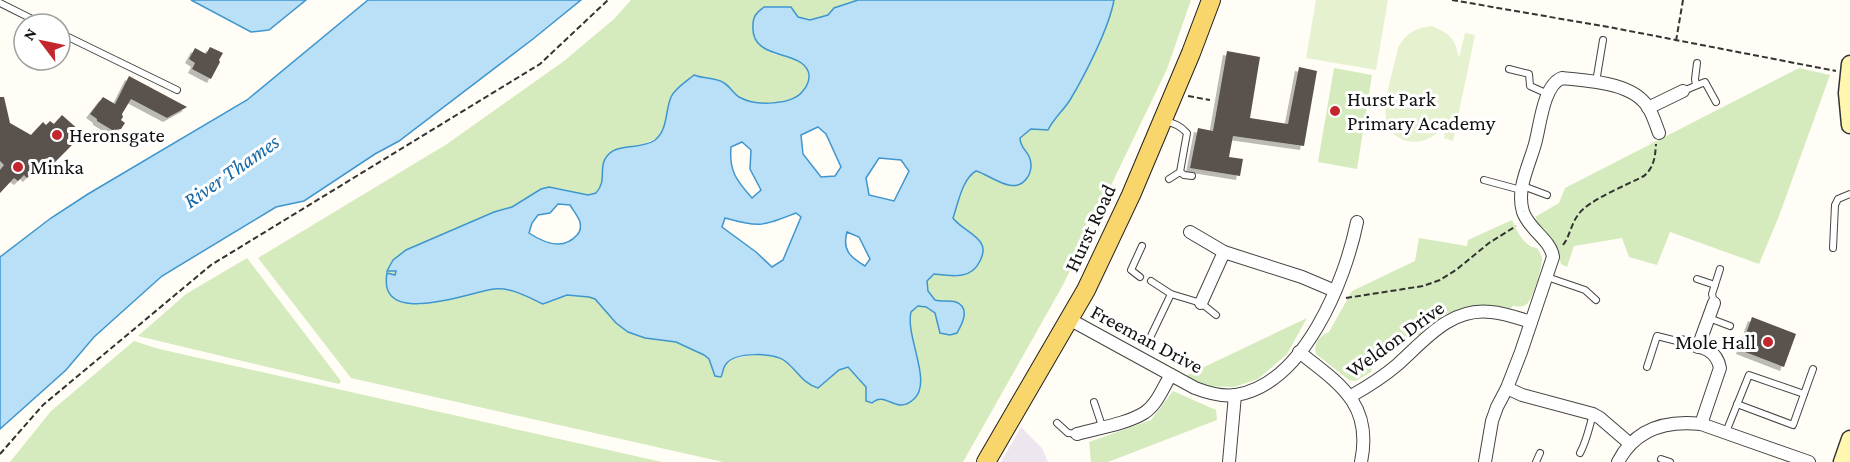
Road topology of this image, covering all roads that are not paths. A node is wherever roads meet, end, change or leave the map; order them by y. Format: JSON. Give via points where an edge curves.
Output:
{"nodes":[{"id":1,"x":1211,"y":0,"type":"edge"},
{"id":2,"x":0,"y":3,"type":"edge"},
{"id":3,"x":18,"y":12,"type":"edge"},
{"id":4,"x":72,"y":39,"type":"edge"},
{"id":5,"x":1603,"y":40,"type":"dead end"},
{"id":6,"x":1697,"y":63,"type":"dead end"},
{"id":7,"x":1849,"y":68,"type":"edge"},
{"id":8,"x":1509,"y":69,"type":"dead end"},
{"id":9,"x":1596,"y":83,"type":"junction"},
{"id":10,"x":1696,"y":85,"type":"junction"},
{"id":11,"x":177,"y":90,"type":"dead end"},
{"id":12,"x":1683,"y":91,"type":"joint"},
{"id":13,"x":1548,"y":94,"type":"junction"},
{"id":14,"x":1716,"y":102,"type":"dead end"},
{"id":15,"x":1648,"y":108,"type":"junction"},
{"id":16,"x":1162,"y":122,"type":"junction"},
{"id":17,"x":1850,"y":125,"type":"edge"},
{"id":18,"x":1659,"y":133,"type":"road end"},
{"id":19,"x":1180,"y":172,"type":"junction"},
{"id":20,"x":1192,"y":176,"type":"dead end"},
{"id":21,"x":1169,"y":179,"type":"dead end"},
{"id":22,"x":1484,"y":180,"type":"dead end"},
{"id":23,"x":1522,"y":188,"type":"junction"},
{"id":24,"x":1850,"y":194,"type":"edge"},
{"id":25,"x":1547,"y":195,"type":"dead end"},
{"id":26,"x":1356,"y":222,"type":"dead end"},
{"id":27,"x":1190,"y":232,"type":"dead end"},
{"id":28,"x":1142,"y":246,"type":"dead end"},
{"id":29,"x":1833,"y":248,"type":"dead end"},
{"id":30,"x":1224,"y":252,"type":"junction"},
{"id":31,"x":1720,"y":269,"type":"dead end"},
{"id":32,"x":1140,"y":277,"type":"dead end"},
{"id":33,"x":1547,"y":278,"type":"junction"},
{"id":34,"x":1697,"y":279,"type":"dead end"},
{"id":35,"x":1151,"y":281,"type":"dead end"},
{"id":36,"x":1715,"y":285,"type":"junction"},
{"id":37,"x":1171,"y":294,"type":"junction"},
{"id":38,"x":1333,"y":295,"type":"junction"},
{"id":39,"x":1596,"y":300,"type":"dead end"},
{"id":40,"x":1201,"y":303,"type":"junction"},
{"id":41,"x":1714,"y":303,"type":"joint"},
{"id":42,"x":1216,"y":315,"type":"dead end"},
{"id":43,"x":1708,"y":318,"type":"junction"},
{"id":44,"x":1069,"y":319,"type":"junction"},
{"id":45,"x":1531,"y":322,"type":"junction"},
{"id":46,"x":1730,"y":326,"type":"dead end"},
{"id":47,"x":1649,"y":333,"type":"dead end"},
{"id":48,"x":1657,"y":336,"type":"junction"},
{"id":49,"x":1149,"y":340,"type":"dead end"},
{"id":50,"x":1681,"y":342,"type":"joint"},
{"id":51,"x":1698,"y":347,"type":"junction"},
{"id":52,"x":1299,"y":352,"type":"junction"},
{"id":53,"x":1647,"y":367,"type":"dead end"},
{"id":54,"x":1813,"y":369,"type":"dead end"},
{"id":55,"x":1171,"y":375,"type":"junction"},
{"id":56,"x":1507,"y":388,"type":"junction"},
{"id":57,"x":1804,"y":394,"type":"junction"},
{"id":58,"x":1235,"y":395,"type":"junction"},
{"id":59,"x":1351,"y":396,"type":"junction"},
{"id":60,"x":1094,"y":402,"type":"dead end"},
{"id":61,"x":1737,"y":404,"type":"junction"},
{"id":62,"x":1593,"y":414,"type":"junction"},
{"id":63,"x":1057,"y":423,"type":"dead end"},
{"id":64,"x":1701,"y":424,"type":"junction"},
{"id":65,"x":1102,"y":426,"type":"junction"},
{"id":66,"x":1725,"y":433,"type":"junction"},
{"id":67,"x":1077,"y":434,"type":"joint"},
{"id":68,"x":1850,"y":439,"type":"edge"},
{"id":69,"x":1629,"y":443,"type":"junction"},
{"id":70,"x":1540,"y":453,"type":"dead end"},
{"id":71,"x":1580,"y":453,"type":"dead end"},
{"id":72,"x":1661,"y":459,"type":"dead end"},
{"id":73,"x":986,"y":462,"type":"edge"},
{"id":74,"x":1229,"y":462,"type":"edge"},
{"id":75,"x":1360,"y":462,"type":"edge"},
{"id":76,"x":1485,"y":462,"type":"edge"},
{"id":77,"x":1536,"y":462,"type":"edge"},
{"id":78,"x":1618,"y":462,"type":"edge"},
{"id":79,"x":1670,"y":462,"type":"edge"},
{"id":80,"x":1809,"y":462,"type":"edge"},
{"id":81,"x":1842,"y":462,"type":"edge"}],
"edges":[{"from":1,"to":16,"type":"main road","name":"Hurst Road"},
{"from":2,"to":3,"type":"lane"},
{"from":4,"to":11,"type":"lane"},
{"from":5,"to":9,"type":"lane"},
{"from":6,"to":10,"type":"lane"},
{"from":7,"to":17,"type":"main road"},
{"from":8,"to":13,"type":"lane","via":[[1529,74],[1530,86]]},
{"from":9,"to":13,"type":"street","via":[[1562,78]]},
{"from":9,"to":15,"type":"street","via":[[1622,87]]},
{"from":10,"to":12,"type":"lane"},
{"from":10,"to":14,"type":"lane","via":[[1705,82]]},
{"from":12,"to":15,"type":"street"},
{"from":13,"to":23,"type":"street"},
{"from":15,"to":18,"type":"street"},
{"from":16,"to":19,"type":"lane","via":[[1182,127],[1186,133]]},
{"from":16,"to":44,"type":"main road","name":"Hurst Road","via":[[1131,195]]},
{"from":19,"to":20,"type":"lane"},
{"from":19,"to":21,"type":"lane"},
{"from":22,"to":23,"type":"lane"},
{"from":23,"to":25,"type":"lane"},
{"from":23,"to":33,"type":"street","via":[[1523,212],[1552,251]]},
{"from":24,"to":29,"type":"lane","via":[[1838,199],[1835,205]]},
{"from":26,"to":38,"type":"street","name":"Freeman Drive","via":[[1345,267]]},
{"from":27,"to":30,"type":"street"},
{"from":28,"to":32,"type":"lane","via":[[1131,270]]},
{"from":30,"to":38,"type":"street","via":[[1302,277]]},
{"from":30,"to":40,"type":"street"},
{"from":31,"to":36,"type":"lane"},
{"from":33,"to":39,"type":"lane","via":[[1585,290]]},
{"from":33,"to":45,"type":"street"},
{"from":34,"to":36,"type":"lane"},
{"from":35,"to":37,"type":"lane"},
{"from":36,"to":41,"type":"lane"},
{"from":37,"to":40,"type":"lane"},
{"from":37,"to":49,"type":"lane"},
{"from":38,"to":52,"type":"street","name":"Freeman Drive"},
{"from":40,"to":42,"type":"lane"},
{"from":41,"to":43,"type":"street"},
{"from":43,"to":46,"type":"lane"},
{"from":43,"to":51,"type":"street"},
{"from":44,"to":55,"type":"street","name":"Freeman Drive"},
{"from":44,"to":73,"type":"main road","name":"Hurst Road"},
{"from":45,"to":56,"type":"street"},
{"from":45,"to":59,"type":"street","name":"Weldon Drive","via":[[1490,311],[1453,317],[1396,366]]},
{"from":47,"to":48,"type":"lane"},
{"from":48,"to":50,"type":"lane"},
{"from":48,"to":53,"type":"lane"},
{"from":50,"to":51,"type":"street"},
{"from":51,"to":64,"type":"street","via":[[1713,352],[1720,368]]},
{"from":52,"to":58,"type":"street","name":"Freeman Drive","via":[[1266,385]]},
{"from":52,"to":59,"type":"street"},
{"from":54,"to":57,"type":"lane"},
{"from":55,"to":58,"type":"street","name":"Freeman Drive","via":[[1209,393]]},
{"from":55,"to":65,"type":"street","via":[[1145,412]]},
{"from":56,"to":62,"type":"street"},
{"from":56,"to":76,"type":"street","via":[[1492,421]]},
{"from":57,"to":61,"type":"lane","via":[[1749,375]]},
{"from":57,"to":61,"type":"lane","via":[[1793,425]]},
{"from":58,"to":74,"type":"street"},
{"from":59,"to":75,"type":"street","via":[[1364,436]]},
{"from":60,"to":65,"type":"lane"},
{"from":61,"to":66,"type":"lane"},
{"from":62,"to":69,"type":"street"},
{"from":62,"to":71,"type":"lane"},
{"from":63,"to":67,"type":"lane","via":[[1068,433]]},
{"from":64,"to":66,"type":"street"},
{"from":64,"to":69,"type":"street","via":[[1680,423],[1648,430]]},
{"from":65,"to":67,"type":"street"},
{"from":66,"to":80,"type":"street"},
{"from":68,"to":81,"type":"main road"},
{"from":69,"to":78,"type":"street"},
{"from":70,"to":77,"type":"lane"},
{"from":72,"to":79,"type":"lane"}]}
